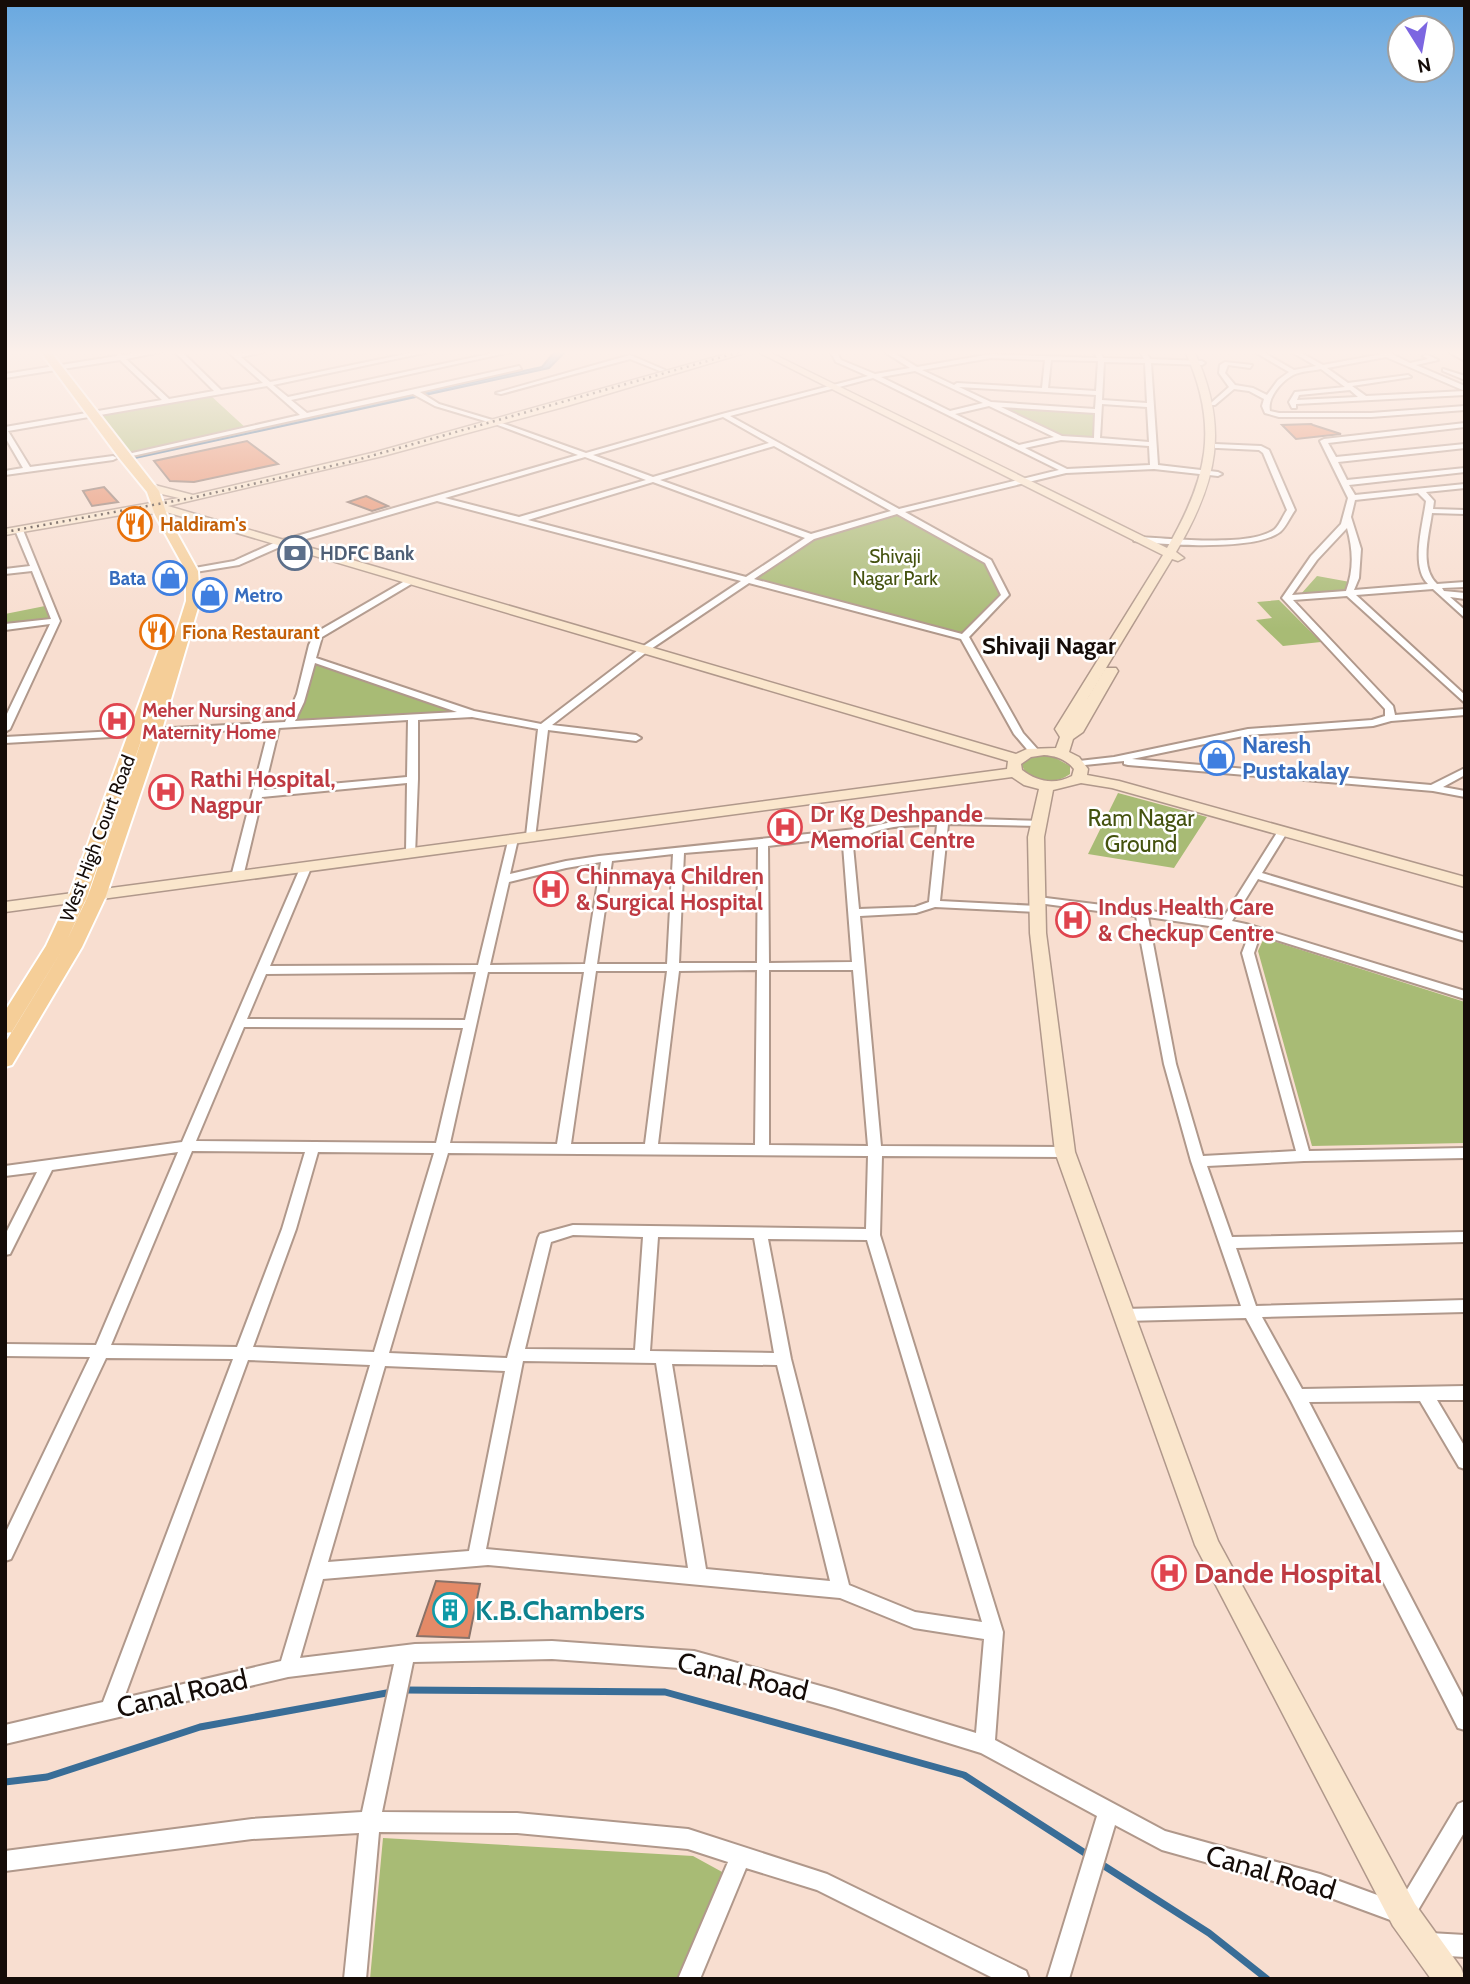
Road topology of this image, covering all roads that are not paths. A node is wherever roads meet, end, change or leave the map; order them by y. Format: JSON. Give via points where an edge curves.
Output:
{"nodes":[{"id":1,"x":1153,"y":443,"type":"edge"},
{"id":2,"x":13,"y":444,"type":"edge"},
{"id":3,"x":108,"y":444,"type":"edge"},
{"id":4,"x":180,"y":444,"type":"edge"},
{"id":5,"x":399,"y":444,"type":"edge"},
{"id":6,"x":419,"y":444,"type":"edge"},
{"id":7,"x":552,"y":444,"type":"edge"},
{"id":8,"x":624,"y":444,"type":"edge"},
{"id":9,"x":773,"y":444,"type":"edge"},
{"id":10,"x":776,"y":444,"type":"edge"},
{"id":11,"x":947,"y":444,"type":"edge"},
{"id":12,"x":1012,"y":444,"type":"edge"},
{"id":13,"x":1035,"y":444,"type":"edge"},
{"id":14,"x":1210,"y":444,"type":"edge"},
{"id":15,"x":1325,"y":444,"type":"edge"},
{"id":16,"x":1218,"y":446,"type":"joint"},
{"id":17,"x":1465,"y":446,"type":"edge"},
{"id":18,"x":1019,"y":447,"type":"junction"},
{"id":19,"x":584,"y":455,"type":"junction"},
{"id":20,"x":118,"y":457,"type":"junction"},
{"id":21,"x":1332,"y":460,"type":"junction"},
{"id":22,"x":1154,"y":467,"type":"junction"},
{"id":23,"x":28,"y":470,"type":"junction"},
{"id":24,"x":1465,"y":470,"type":"edge"},
{"id":25,"x":1066,"y":471,"type":"junction"},
{"id":26,"x":5,"y":473,"type":"edge"},
{"id":27,"x":1213,"y":473,"type":"junction"},
{"id":28,"x":649,"y":479,"type":"junction"},
{"id":29,"x":1025,"y":482,"type":"junction"},
{"id":30,"x":1344,"y":483,"type":"junction"},
{"id":31,"x":147,"y":484,"type":"junction"},
{"id":32,"x":1465,"y":486,"type":"edge"},
{"id":33,"x":1420,"y":491,"type":"junction"},
{"id":34,"x":187,"y":496,"type":"junction"},
{"id":35,"x":207,"y":497,"type":"junction"},
{"id":36,"x":436,"y":498,"type":"junction"},
{"id":37,"x":1352,"y":498,"type":"junction"},
{"id":38,"x":152,"y":509,"type":"junction"},
{"id":39,"x":1429,"y":511,"type":"junction"},
{"id":40,"x":898,"y":512,"type":"junction"},
{"id":41,"x":1465,"y":512,"type":"edge"},
{"id":42,"x":1347,"y":517,"type":"junction"},
{"id":43,"x":200,"y":519,"type":"junction"},
{"id":44,"x":518,"y":520,"type":"junction"},
{"id":45,"x":5,"y":529,"type":"edge"},
{"id":46,"x":19,"y":530,"type":"junction"},
{"id":47,"x":811,"y":537,"type":"junction"},
{"id":48,"x":1137,"y":538,"type":"junction"},
{"id":49,"x":1182,"y":541,"type":"junction"},
{"id":50,"x":283,"y":542,"type":"junction"},
{"id":51,"x":1173,"y":556,"type":"junction"},
{"id":52,"x":35,"y":568,"type":"junction"},
{"id":53,"x":192,"y":571,"type":"junction"},
{"id":54,"x":5,"y":572,"type":"edge"},
{"id":55,"x":748,"y":580,"type":"junction"},
{"id":56,"x":410,"y":581,"type":"junction"},
{"id":57,"x":1465,"y":584,"type":"edge"},
{"id":58,"x":1440,"y":591,"type":"junction"},
{"id":59,"x":1349,"y":593,"type":"junction"},
{"id":60,"x":1465,"y":596,"type":"edge"},
{"id":61,"x":1286,"y":598,"type":"junction"},
{"id":62,"x":1465,"y":615,"type":"edge"},
{"id":63,"x":57,"y":621,"type":"junction"},
{"id":64,"x":5,"y":627,"type":"edge"},
{"id":65,"x":964,"y":637,"type":"junction"},
{"id":66,"x":645,"y":649,"type":"junction"},
{"id":67,"x":311,"y":659,"type":"junction"},
{"id":68,"x":1465,"y":700,"type":"edge"},
{"id":69,"x":1465,"y":712,"type":"edge"},
{"id":70,"x":472,"y":714,"type":"junction"},
{"id":71,"x":413,"y":717,"type":"junction"},
{"id":72,"x":1390,"y":718,"type":"junction"},
{"id":73,"x":288,"y":724,"type":"junction"},
{"id":74,"x":275,"y":725,"type":"junction"},
{"id":75,"x":543,"y":727,"type":"junction"},
{"id":76,"x":5,"y":729,"type":"edge"},
{"id":77,"x":144,"y":734,"type":"junction"},
{"id":78,"x":636,"y":738,"type":"dead end"},
{"id":79,"x":5,"y":740,"type":"edge"},
{"id":80,"x":1035,"y":751,"type":"junction"},
{"id":81,"x":1061,"y":754,"type":"junction"},
{"id":82,"x":1114,"y":760,"type":"junction"},
{"id":83,"x":1016,"y":766,"type":"junction"},
{"id":84,"x":1079,"y":771,"type":"junction"},
{"id":85,"x":1465,"y":771,"type":"edge"},
{"id":86,"x":413,"y":779,"type":"junction"},
{"id":87,"x":1047,"y":786,"type":"junction"},
{"id":88,"x":1433,"y":788,"type":"junction"},
{"id":89,"x":258,"y":794,"type":"junction"},
{"id":90,"x":1465,"y":794,"type":"edge"},
{"id":91,"x":943,"y":821,"type":"junction"},
{"id":92,"x":1040,"y":823,"type":"junction"},
{"id":93,"x":866,"y":831,"type":"junction"},
{"id":94,"x":1283,"y":831,"type":"junction"},
{"id":95,"x":531,"y":836,"type":"junction"},
{"id":96,"x":513,"y":839,"type":"junction"},
{"id":97,"x":762,"y":843,"type":"junction"},
{"id":98,"x":679,"y":852,"type":"junction"},
{"id":99,"x":411,"y":853,"type":"junction"},
{"id":100,"x":607,"y":860,"type":"junction"},
{"id":101,"x":305,"y":868,"type":"junction"},
{"id":102,"x":1256,"y":875,"type":"junction"},
{"id":103,"x":237,"y":877,"type":"junction"},
{"id":104,"x":503,"y":880,"type":"junction"},
{"id":105,"x":1465,"y":882,"type":"edge"},
{"id":106,"x":97,"y":896,"type":"junction"},
{"id":107,"x":77,"y":899,"type":"junction"},
{"id":108,"x":934,"y":904,"type":"junction"},
{"id":109,"x":1038,"y":905,"type":"junction"},
{"id":110,"x":5,"y":907,"type":"edge"},
{"id":111,"x":854,"y":913,"type":"junction"},
{"id":112,"x":1141,"y":913,"type":"junction"},
{"id":113,"x":1225,"y":924,"type":"junction"},
{"id":114,"x":1256,"y":931,"type":"junction"},
{"id":115,"x":1465,"y":938,"type":"edge"},
{"id":116,"x":859,"y":966,"type":"junction"},
{"id":117,"x":762,"y":967,"type":"junction"},
{"id":118,"x":590,"y":968,"type":"junction"},
{"id":119,"x":673,"y":968,"type":"junction"},
{"id":120,"x":261,"y":970,"type":"junction"},
{"id":121,"x":483,"y":970,"type":"junction"},
{"id":122,"x":1465,"y":995,"type":"edge"},
{"id":123,"x":239,"y":1023,"type":"junction"},
{"id":124,"x":470,"y":1024,"type":"junction"},
{"id":125,"x":5,"y":1027,"type":"edge"},
{"id":126,"x":5,"y":1060,"type":"edge"},
{"id":127,"x":189,"y":1146,"type":"junction"},
{"id":128,"x":313,"y":1147,"type":"junction"},
{"id":129,"x":442,"y":1148,"type":"junction"},
{"id":130,"x":563,"y":1149,"type":"junction"},
{"id":131,"x":651,"y":1149,"type":"junction"},
{"id":132,"x":762,"y":1150,"type":"junction"},
{"id":133,"x":875,"y":1151,"type":"junction"},
{"id":134,"x":1065,"y":1152,"type":"junction"},
{"id":135,"x":1465,"y":1153,"type":"edge"},
{"id":136,"x":1304,"y":1156,"type":"junction"},
{"id":137,"x":1198,"y":1161,"type":"junction"},
{"id":138,"x":47,"y":1166,"type":"junction"},
{"id":139,"x":5,"y":1171,"type":"edge"},
{"id":140,"x":651,"y":1231,"type":"junction"},
{"id":141,"x":760,"y":1233,"type":"junction"},
{"id":142,"x":873,"y":1235,"type":"junction"},
{"id":143,"x":1465,"y":1237,"type":"edge"},
{"id":144,"x":1227,"y":1243,"type":"junction"},
{"id":145,"x":5,"y":1250,"type":"edge"},
{"id":146,"x":1465,"y":1306,"type":"edge"},
{"id":147,"x":1251,"y":1312,"type":"junction"},
{"id":148,"x":1124,"y":1315,"type":"junction"},
{"id":149,"x":5,"y":1350,"type":"edge"},
{"id":150,"x":101,"y":1351,"type":"junction"},
{"id":151,"x":243,"y":1353,"type":"junction"},
{"id":152,"x":642,"y":1356,"type":"junction"},
{"id":153,"x":663,"y":1356,"type":"junction"},
{"id":154,"x":379,"y":1358,"type":"junction"},
{"id":155,"x":783,"y":1359,"type":"junction"},
{"id":156,"x":515,"y":1360,"type":"junction"},
{"id":157,"x":1465,"y":1393,"type":"edge"},
{"id":158,"x":1425,"y":1394,"type":"junction"},
{"id":159,"x":1297,"y":1396,"type":"junction"},
{"id":160,"x":1465,"y":1462,"type":"edge"},
{"id":161,"x":5,"y":1553,"type":"edge"},
{"id":162,"x":477,"y":1558,"type":"junction"},
{"id":163,"x":317,"y":1571,"type":"junction"},
{"id":164,"x":698,"y":1576,"type":"junction"},
{"id":165,"x":841,"y":1590,"type":"junction"},
{"id":166,"x":994,"y":1632,"type":"junction"},
{"id":167,"x":405,"y":1654,"type":"junction"},
{"id":168,"x":288,"y":1668,"type":"junction"},
{"id":169,"x":110,"y":1710,"type":"junction"},
{"id":170,"x":1465,"y":1721,"type":"edge"},
{"id":171,"x":5,"y":1735,"type":"edge"},
{"id":172,"x":985,"y":1745,"type":"junction"},
{"id":173,"x":1465,"y":1811,"type":"edge"},
{"id":174,"x":1107,"y":1817,"type":"junction"},
{"id":175,"x":370,"y":1822,"type":"junction"},
{"id":176,"x":741,"y":1856,"type":"junction"},
{"id":177,"x":5,"y":1861,"type":"edge"},
{"id":178,"x":1085,"y":1891,"type":"joint"},
{"id":179,"x":1404,"y":1915,"type":"junction"},
{"id":180,"x":1425,"y":1944,"type":"junction"},
{"id":181,"x":1465,"y":1946,"type":"edge"},
{"id":182,"x":355,"y":1979,"type":"edge"},
{"id":183,"x":689,"y":1979,"type":"edge"},
{"id":184,"x":1018,"y":1979,"type":"edge"},
{"id":185,"x":1058,"y":1979,"type":"edge"},
{"id":186,"x":1450,"y":1979,"type":"edge"}],
"edges":[{"from":1,"to":22,"type":"street"},
{"from":2,"to":23,"type":"street"},
{"from":3,"to":20,"type":"main road","name":"West High Court Road"},
{"from":4,"to":20,"type":"street"},
{"from":5,"to":34,"type":"street"},
{"from":6,"to":35,"type":"street"},
{"from":7,"to":19,"type":"street"},
{"from":8,"to":19,"type":"street"},
{"from":9,"to":28,"type":"street"},
{"from":10,"to":40,"type":"street"},
{"from":11,"to":29,"type":"street"},
{"from":12,"to":18,"type":"street"},
{"from":13,"to":18,"type":"street"},
{"from":14,"to":27,"type":"street"},
{"from":15,"to":21,"type":"street"},
{"from":16,"to":27,"type":"street"},
{"from":16,"to":49,"type":"street","via":[[1261,447],[1290,510],[1277,531],[1260,540]]},
{"from":17,"to":21,"type":"street"},
{"from":18,"to":25,"type":"street"},
{"from":19,"to":28,"type":"street"},
{"from":19,"to":36,"type":"street"},
{"from":20,"to":23,"type":"street"},
{"from":20,"to":31,"type":"main road","name":"West High Court Road"},
{"from":20,"to":38,"type":"main road","name":"West High Court Road","via":[[134,488]]},
{"from":21,"to":30,"type":"street"},
{"from":22,"to":25,"type":"street"},
{"from":22,"to":27,"type":"street"},
{"from":23,"to":26,"type":"street"},
{"from":24,"to":30,"type":"street"},
{"from":25,"to":29,"type":"street"},
{"from":27,"to":49,"type":"street"},
{"from":28,"to":44,"type":"street"},
{"from":28,"to":47,"type":"street"},
{"from":29,"to":40,"type":"street"},
{"from":29,"to":48,"type":"street"},
{"from":30,"to":37,"type":"street"},
{"from":31,"to":34,"type":"street"},
{"from":31,"to":38,"type":"main road","name":"West High Court Road","via":[[153,491]]},
{"from":32,"to":33,"type":"street"},
{"from":33,"to":37,"type":"street"},
{"from":33,"to":39,"type":"street","via":[[1430,501]]},
{"from":34,"to":38,"type":"street"},
{"from":35,"to":38,"type":"street"},
{"from":35,"to":43,"type":"street"},
{"from":36,"to":44,"type":"street"},
{"from":36,"to":50,"type":"street"},
{"from":37,"to":42,"type":"street"},
{"from":38,"to":43,"type":"street"},
{"from":38,"to":45,"type":"street"},
{"from":38,"to":46,"type":"street"},
{"from":38,"to":53,"type":"main road","name":"West High Court Road"},
{"from":38,"to":77,"type":"main road","name":"West High Court Road","via":[[182,573],[182,603]]},
{"from":39,"to":41,"type":"street"},
{"from":39,"to":58,"type":"street","via":[[1423,555],[1427,579]]},
{"from":40,"to":47,"type":"street"},
{"from":40,"to":65,"type":"street","via":[[988,562],[1005,595]]},
{"from":42,"to":59,"type":"street","via":[[1357,549]]},
{"from":42,"to":61,"type":"street","via":[[1346,525],[1314,558]]},
{"from":43,"to":50,"type":"street"},
{"from":44,"to":55,"type":"street"},
{"from":45,"to":46,"type":"street"},
{"from":46,"to":52,"type":"street"},
{"from":47,"to":55,"type":"street"},
{"from":48,"to":49,"type":"street"},
{"from":48,"to":51,"type":"street"},
{"from":49,"to":51,"type":"street"},
{"from":50,"to":53,"type":"street","via":[[236,564]]},
{"from":50,"to":56,"type":"street"},
{"from":51,"to":81,"type":"street","via":[[1062,729],[1067,737]]},
{"from":52,"to":54,"type":"street"},
{"from":52,"to":63,"type":"street"},
{"from":53,"to":77,"type":"main road","name":"West High Court Road","via":[[193,601]]},
{"from":55,"to":65,"type":"street"},
{"from":55,"to":66,"type":"street"},
{"from":56,"to":66,"type":"street"},
{"from":56,"to":67,"type":"street","via":[[318,635]]},
{"from":57,"to":58,"type":"street"},
{"from":58,"to":59,"type":"street"},
{"from":58,"to":60,"type":"street"},
{"from":58,"to":62,"type":"street"},
{"from":59,"to":61,"type":"street"},
{"from":59,"to":68,"type":"street"},
{"from":61,"to":72,"type":"street","via":[[1390,708]]},
{"from":63,"to":64,"type":"street"},
{"from":63,"to":76,"type":"street"},
{"from":65,"to":80,"type":"street","via":[[1019,734]]},
{"from":66,"to":75,"type":"street"},
{"from":66,"to":83,"type":"street"},
{"from":67,"to":70,"type":"street"},
{"from":67,"to":73,"type":"street","via":[[295,715]]},
{"from":69,"to":72,"type":"street"},
{"from":70,"to":71,"type":"street"},
{"from":70,"to":75,"type":"street"},
{"from":71,"to":73,"type":"street"},
{"from":71,"to":86,"type":"street"},
{"from":72,"to":82,"type":"street","via":[[1248,732]]},
{"from":73,"to":74,"type":"street"},
{"from":74,"to":77,"type":"street"},
{"from":74,"to":89,"type":"street"},
{"from":75,"to":78,"type":"street"},
{"from":75,"to":95,"type":"street"},
{"from":77,"to":79,"type":"street"},
{"from":77,"to":106,"type":"main road","name":"West High Court Road"},
{"from":77,"to":107,"type":"main road","name":"West High Court Road"},
{"from":80,"to":81,"type":"street"},
{"from":80,"to":83,"type":"street"},
{"from":81,"to":84,"type":"street"},
{"from":82,"to":84,"type":"street"},
{"from":82,"to":88,"type":"street"},
{"from":83,"to":87,"type":"street","via":[[1028,781]]},
{"from":83,"to":95,"type":"street"},
{"from":84,"to":87,"type":"street","via":[[1066,785]]},
{"from":84,"to":94,"type":"street"},
{"from":85,"to":88,"type":"street"},
{"from":86,"to":89,"type":"street"},
{"from":86,"to":99,"type":"street"},
{"from":87,"to":92,"type":"street"},
{"from":88,"to":90,"type":"street"},
{"from":89,"to":103,"type":"street"},
{"from":91,"to":92,"type":"street"},
{"from":91,"to":93,"type":"street"},
{"from":91,"to":108,"type":"street"},
{"from":92,"to":109,"type":"street"},
{"from":93,"to":97,"type":"street"},
{"from":93,"to":111,"type":"street","via":[[848,845]]},
{"from":94,"to":102,"type":"street"},
{"from":94,"to":105,"type":"street"},
{"from":95,"to":96,"type":"street"},
{"from":96,"to":99,"type":"street"},
{"from":96,"to":104,"type":"street"},
{"from":97,"to":98,"type":"street"},
{"from":97,"to":117,"type":"street"},
{"from":98,"to":100,"type":"street"},
{"from":98,"to":119,"type":"street"},
{"from":99,"to":101,"type":"street"},
{"from":100,"to":104,"type":"street"},
{"from":100,"to":118,"type":"street"},
{"from":101,"to":103,"type":"street"},
{"from":101,"to":120,"type":"street"},
{"from":102,"to":113,"type":"street"},
{"from":102,"to":115,"type":"street"},
{"from":103,"to":106,"type":"street"},
{"from":104,"to":121,"type":"street"},
{"from":106,"to":107,"type":"street"},
{"from":106,"to":126,"type":"main road","name":"West High Court Road","via":[[73,947]]},
{"from":107,"to":110,"type":"street"},
{"from":107,"to":125,"type":"main road","name":"West High Court Road","via":[[55,946]]},
{"from":108,"to":109,"type":"street"},
{"from":108,"to":111,"type":"street","via":[[925,909]]},
{"from":109,"to":112,"type":"street"},
{"from":109,"to":134,"type":"street"},
{"from":111,"to":116,"type":"street"},
{"from":112,"to":113,"type":"street"},
{"from":112,"to":137,"type":"street","via":[[1170,1064]]},
{"from":113,"to":114,"type":"street"},
{"from":114,"to":122,"type":"street"},
{"from":114,"to":136,"type":"street","via":[[1248,953]]},
{"from":116,"to":117,"type":"street"},
{"from":116,"to":133,"type":"street"},
{"from":117,"to":119,"type":"street"},
{"from":117,"to":132,"type":"street"},
{"from":118,"to":119,"type":"street"},
{"from":118,"to":121,"type":"street"},
{"from":118,"to":130,"type":"street"},
{"from":119,"to":131,"type":"street"},
{"from":120,"to":121,"type":"street"},
{"from":120,"to":123,"type":"street"},
{"from":121,"to":124,"type":"street"},
{"from":123,"to":124,"type":"street"},
{"from":123,"to":127,"type":"street"},
{"from":124,"to":129,"type":"street"},
{"from":127,"to":128,"type":"street"},
{"from":127,"to":138,"type":"street"},
{"from":127,"to":150,"type":"street"},
{"from":128,"to":129,"type":"street"},
{"from":128,"to":151,"type":"street","via":[[289,1229]]},
{"from":129,"to":130,"type":"street"},
{"from":129,"to":154,"type":"street"},
{"from":130,"to":131,"type":"street"},
{"from":131,"to":132,"type":"street"},
{"from":132,"to":133,"type":"street"},
{"from":133,"to":134,"type":"street"},
{"from":133,"to":142,"type":"street"},
{"from":134,"to":148,"type":"street"},
{"from":135,"to":136,"type":"street"},
{"from":136,"to":137,"type":"street"},
{"from":137,"to":144,"type":"street"},
{"from":138,"to":139,"type":"street"},
{"from":138,"to":145,"type":"street"},
{"from":140,"to":141,"type":"street"},
{"from":140,"to":152,"type":"street"},
{"from":140,"to":156,"type":"street","via":[[573,1230],[545,1238]]},
{"from":141,"to":142,"type":"street"},
{"from":141,"to":155,"type":"street"},
{"from":142,"to":166,"type":"street"},
{"from":143,"to":144,"type":"street"},
{"from":144,"to":147,"type":"street"},
{"from":146,"to":147,"type":"street"},
{"from":147,"to":148,"type":"street"},
{"from":147,"to":159,"type":"street"},
{"from":148,"to":179,"type":"street","via":[[1207,1545]]},
{"from":149,"to":150,"type":"street"},
{"from":150,"to":151,"type":"street"},
{"from":150,"to":161,"type":"street"},
{"from":151,"to":154,"type":"street"},
{"from":151,"to":169,"type":"street"},
{"from":152,"to":153,"type":"street"},
{"from":152,"to":156,"type":"street"},
{"from":153,"to":155,"type":"street"},
{"from":153,"to":164,"type":"street"},
{"from":154,"to":156,"type":"street"},
{"from":154,"to":163,"type":"street"},
{"from":155,"to":165,"type":"street"},
{"from":156,"to":162,"type":"street"},
{"from":157,"to":158,"type":"street"},
{"from":158,"to":159,"type":"street"},
{"from":158,"to":160,"type":"street"},
{"from":159,"to":170,"type":"street"},
{"from":162,"to":163,"type":"street"},
{"from":162,"to":164,"type":"street"},
{"from":163,"to":168,"type":"street"},
{"from":164,"to":165,"type":"street"},
{"from":165,"to":166,"type":"street","via":[[914,1619]]},
{"from":166,"to":172,"type":"street"},
{"from":167,"to":168,"type":"street","name":"Canal Road"},
{"from":167,"to":172,"type":"street","name":"Canal Road","via":[[552,1650],[694,1660]]},
{"from":167,"to":175,"type":"street"},
{"from":168,"to":169,"type":"street","name":"Canal Road"},
{"from":169,"to":171,"type":"street","name":"Canal Road"},
{"from":172,"to":174,"type":"street","name":"Canal Road"},
{"from":173,"to":179,"type":"street"},
{"from":174,"to":178,"type":"street"},
{"from":174,"to":179,"type":"street","name":"Canal Road","via":[[1162,1840],[1320,1884]]},
{"from":175,"to":176,"type":"street","via":[[517,1823],[688,1839]]},
{"from":175,"to":177,"type":"street","via":[[251,1829]]},
{"from":175,"to":182,"type":"street"},
{"from":176,"to":183,"type":"street"},
{"from":176,"to":184,"type":"street","via":[[820,1881]]},
{"from":178,"to":185,"type":"street"},
{"from":179,"to":180,"type":"street"},
{"from":180,"to":181,"type":"street"},
{"from":180,"to":186,"type":"street"}]}
